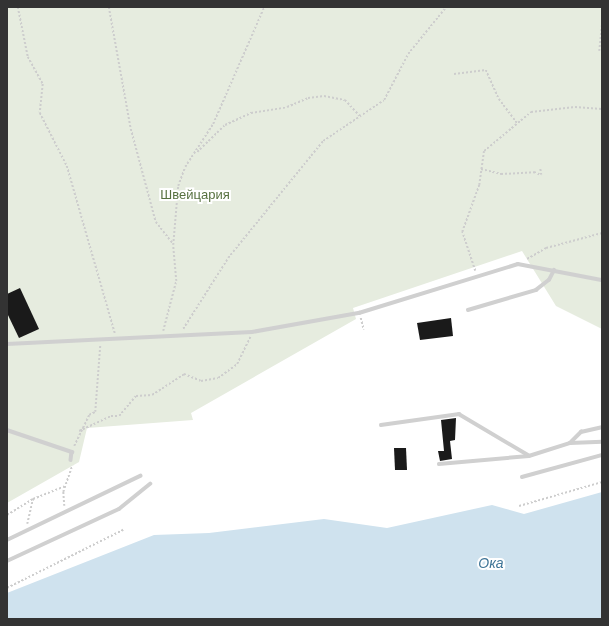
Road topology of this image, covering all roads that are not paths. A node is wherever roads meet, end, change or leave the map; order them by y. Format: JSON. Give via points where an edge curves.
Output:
{"nodes":[{"id":1,"x":554,"y":270,"type":"junction"},
{"id":2,"x":602,"y":280,"type":"edge"},
{"id":3,"x":468,"y":310,"type":"dead end"},
{"id":4,"x":7,"y":344,"type":"edge"},
{"id":5,"x":381,"y":425,"type":"dead end"},
{"id":6,"x":602,"y":427,"type":"edge"},
{"id":7,"x":7,"y":430,"type":"edge"},
{"id":8,"x":602,"y":442,"type":"edge"},
{"id":9,"x":570,"y":443,"type":"junction"},
{"id":10,"x":602,"y":455,"type":"edge"},
{"id":11,"x":529,"y":456,"type":"junction"},
{"id":12,"x":71,"y":460,"type":"road end"},
{"id":13,"x":440,"y":464,"type":"dead end"},
{"id":14,"x":140,"y":476,"type":"dead end"},
{"id":15,"x":522,"y":477,"type":"dead end"},
{"id":16,"x":150,"y":484,"type":"dead end"},
{"id":17,"x":7,"y":540,"type":"edge"},
{"id":18,"x":7,"y":561,"type":"edge"}],
"edges":[{"from":1,"to":2,"type":"lane"},
{"from":1,"to":3,"type":"lane","via":[[549,280],[536,290]]},
{"from":1,"to":4,"type":"lane","via":[[518,264],[359,313],[252,332]]},
{"from":5,"to":11,"type":"lane","via":[[459,414]]},
{"from":6,"to":9,"type":"lane","via":[[581,432]]},
{"from":7,"to":12,"type":"lane","via":[[72,452]]},
{"from":8,"to":9,"type":"lane"},
{"from":9,"to":11,"type":"lane"},
{"from":10,"to":15,"type":"lane"},
{"from":11,"to":13,"type":"lane"},
{"from":14,"to":17,"type":"lane","via":[[64,515]]},
{"from":16,"to":18,"type":"lane","via":[[119,509]]}]}
